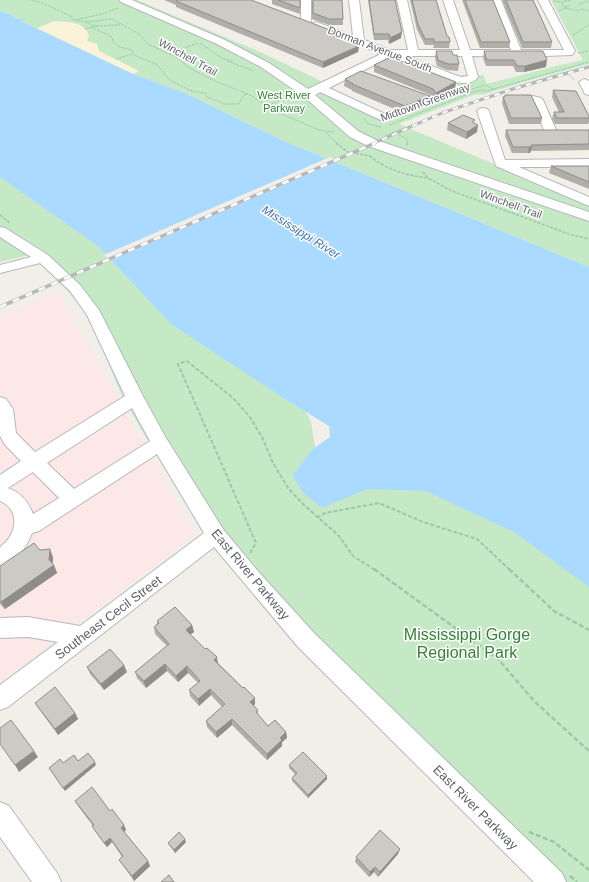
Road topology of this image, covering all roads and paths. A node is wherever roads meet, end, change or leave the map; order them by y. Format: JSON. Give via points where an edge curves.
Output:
{"nodes":[{"id":1,"x":31,"y":0,"type":"edge"},
{"id":2,"x":306,"y":0,"type":"edge"},
{"id":3,"x":354,"y":0,"type":"edge"},
{"id":4,"x":402,"y":0,"type":"edge"},
{"id":5,"x":448,"y":0,"type":"edge"},
{"id":6,"x":496,"y":0,"type":"edge"},
{"id":7,"x":543,"y":0,"type":"edge"},
{"id":8,"x":551,"y":0,"type":"edge"},
{"id":9,"x":571,"y":0,"type":"edge"},
{"id":10,"x":589,"y":1,"type":"edge"},
{"id":11,"x":123,"y":3,"type":"edge"},
{"id":12,"x":579,"y":4,"type":"dead end"},
{"id":13,"x":570,"y":6,"type":"dead end"},
{"id":14,"x":589,"y":10,"type":"edge"},
{"id":15,"x":73,"y":20,"type":"junction"},
{"id":16,"x":80,"y":22,"type":"junction"},
{"id":17,"x":86,"y":22,"type":"junction"},
{"id":18,"x":76,"y":23,"type":"dead end"},
{"id":19,"x":121,"y":25,"type":"junction"},
{"id":20,"x":589,"y":25,"type":"edge"},
{"id":21,"x":97,"y":26,"type":"junction"},
{"id":22,"x":91,"y":27,"type":"junction"},
{"id":23,"x":85,"y":28,"type":"dead end"},
{"id":24,"x":561,"y":34,"type":"junction"},
{"id":25,"x":199,"y":42,"type":"dead end"},
{"id":26,"x":360,"y":42,"type":"junction"},
{"id":27,"x":589,"y":51,"type":"edge"},
{"id":28,"x":391,"y":53,"type":"junction"},
{"id":29,"x":414,"y":53,"type":"junction"},
{"id":30,"x":573,"y":53,"type":"junction"},
{"id":31,"x":133,"y":54,"type":"junction"},
{"id":32,"x":169,"y":54,"type":"junction"},
{"id":33,"x":465,"y":54,"type":"junction"},
{"id":34,"x":518,"y":54,"type":"junction"},
{"id":35,"x":116,"y":59,"type":"dead end"},
{"id":36,"x":223,"y":59,"type":"dead end"},
{"id":37,"x":589,"y":62,"type":"edge"},
{"id":38,"x":589,"y":66,"type":"edge"},
{"id":39,"x":356,"y":70,"type":"junction"},
{"id":40,"x":254,"y":71,"type":"dead end"},
{"id":41,"x":368,"y":75,"type":"edge"},
{"id":42,"x":320,"y":88,"type":"junction"},
{"id":43,"x":477,"y":88,"type":"dead end"},
{"id":44,"x":493,"y":89,"type":"junction"},
{"id":45,"x":248,"y":94,"type":"junction"},
{"id":46,"x":302,"y":94,"type":"junction"},
{"id":47,"x":532,"y":99,"type":"edge"},
{"id":48,"x":268,"y":106,"type":"junction"},
{"id":49,"x":483,"y":111,"type":"dead end"},
{"id":50,"x":383,"y":117,"type":"dead end"},
{"id":51,"x":363,"y":119,"type":"dead end"},
{"id":52,"x":490,"y":130,"type":"junction"},
{"id":53,"x":505,"y":130,"type":"edge"},
{"id":54,"x":535,"y":130,"type":"edge"},
{"id":55,"x":550,"y":130,"type":"junction"},
{"id":56,"x":565,"y":130,"type":"edge"},
{"id":57,"x":325,"y":131,"type":"junction"},
{"id":58,"x":339,"y":132,"type":"dead end"},
{"id":59,"x":399,"y":134,"type":"dead end"},
{"id":60,"x":385,"y":136,"type":"dead end"},
{"id":61,"x":406,"y":145,"type":"dead end"},
{"id":62,"x":371,"y":153,"type":"dead end"},
{"id":63,"x":370,"y":156,"type":"junction"},
{"id":64,"x":589,"y":162,"type":"edge"},
{"id":65,"x":500,"y":163,"type":"junction"},
{"id":66,"x":421,"y":171,"type":"dead end"},
{"id":67,"x":428,"y":178,"type":"junction"},
{"id":68,"x":479,"y":181,"type":"junction"},
{"id":69,"x":589,"y":202,"type":"edge"},
{"id":70,"x":0,"y":214,"type":"edge"},
{"id":71,"x":589,"y":217,"type":"edge"},
{"id":72,"x":6,"y":228,"type":"edge"},
{"id":73,"x":589,"y":239,"type":"edge"},
{"id":74,"x":44,"y":258,"type":"junction"},
{"id":75,"x":0,"y":269,"type":"edge"},
{"id":76,"x":135,"y":398,"type":"junction"},
{"id":77,"x":0,"y":403,"type":"edge"},
{"id":78,"x":160,"y":443,"type":"junction"},
{"id":79,"x":34,"y":462,"type":"junction"},
{"id":80,"x":0,"y":484,"type":"edge"},
{"id":81,"x":0,"y":493,"type":"edge"},
{"id":82,"x":72,"y":499,"type":"junction"},
{"id":83,"x":317,"y":518,"type":"junction"},
{"id":84,"x":25,"y":525,"type":"junction"},
{"id":85,"x":216,"y":535,"type":"junction"},
{"id":86,"x":251,"y":553,"type":"dead end"},
{"id":87,"x":0,"y":559,"type":"edge"},
{"id":88,"x":0,"y":628,"type":"edge"},
{"id":89,"x":589,"y":630,"type":"edge"},
{"id":90,"x":82,"y":636,"type":"junction"},
{"id":91,"x":0,"y":699,"type":"edge"},
{"id":92,"x":589,"y":751,"type":"edge"},
{"id":93,"x":0,"y":815,"type":"edge"},
{"id":94,"x":526,"y":830,"type":"dead end"},
{"id":95,"x":589,"y":870,"type":"edge"},
{"id":96,"x":48,"y":882,"type":"edge"},
{"id":97,"x":553,"y":882,"type":"edge"}],
"edges":[{"from":1,"to":15,"type":"path","name":"Winchell Trail","via":[[71,16]]},
{"from":2,"to":26,"type":"street","name":"Dorman Avenue South","via":[[302,20]]},
{"from":3,"to":26,"type":"street"},
{"from":4,"to":29,"type":"street"},
{"from":5,"to":33,"type":"street"},
{"from":6,"to":34,"type":"street"},
{"from":7,"to":24,"type":"street"},
{"from":8,"to":9,"type":"path"},
{"from":10,"to":12,"type":"path"},
{"from":11,"to":15,"type":"path","via":[[102,14]]},
{"from":11,"to":46,"type":"street","via":[[245,53],[286,78]]},
{"from":13,"to":14,"type":"path","via":[[565,7],[579,11]]},
{"from":15,"to":16,"type":"path","name":"Winchell Trail"},
{"from":16,"to":17,"type":"path","name":"Winchell Trail"},
{"from":16,"to":18,"type":"path"},
{"from":17,"to":19,"type":"path","name":"Winchell Trail","via":[[112,19]]},
{"from":17,"to":21,"type":"path"},
{"from":19,"to":21,"type":"path"},
{"from":19,"to":32,"type":"path","name":"Winchell Trail","via":[[139,34],[148,44]]},
{"from":20,"to":24,"type":"path","via":[[573,34]]},
{"from":21,"to":22,"type":"path"},
{"from":22,"to":23,"type":"path"},
{"from":22,"to":31,"type":"path","via":[[112,37],[113,42],[132,50]]},
{"from":24,"to":30,"type":"street"},
{"from":25,"to":32,"type":"path"},
{"from":26,"to":28,"type":"street","name":"Dorman Avenue South"},
{"from":27,"to":30,"type":"path"},
{"from":28,"to":29,"type":"street"},
{"from":28,"to":33,"type":"street","name":"Dorman Avenue South","via":[[451,77],[466,80],[473,77]]},
{"from":28,"to":39,"type":"street"},
{"from":29,"to":33,"type":"street"},
{"from":30,"to":34,"type":"street"},
{"from":31,"to":35,"type":"path"},
{"from":31,"to":45,"type":"path","via":[[156,64],[170,80],[191,91],[205,93],[220,103],[239,104],[244,95]]},
{"from":32,"to":45,"type":"path","name":"Winchell Trail","via":[[189,68]]},
{"from":33,"to":34,"type":"street"},
{"from":36,"to":40,"type":"path"},
{"from":37,"to":44,"type":"path","name":"Midtown Greenway"},
{"from":38,"to":60,"type":"path","via":[[484,96]]},
{"from":39,"to":41,"type":"street"},
{"from":39,"to":42,"type":"street"},
{"from":42,"to":46,"type":"street"},
{"from":42,"to":50,"type":"street"},
{"from":43,"to":44,"type":"path","via":[[486,85]]},
{"from":44,"to":51,"type":"path","name":"Midtown Greenway","via":[[468,94],[382,127],[368,124]]},
{"from":45,"to":48,"type":"path","name":"Winchell Trail"},
{"from":46,"to":48,"type":"path","via":[[283,98]]},
{"from":46,"to":68,"type":"street","via":[[354,134],[372,144]]},
{"from":47,"to":55,"type":"street","via":[[537,100]]},
{"from":48,"to":57,"type":"path","name":"Winchell Trail"},
{"from":49,"to":52,"type":"street"},
{"from":52,"to":53,"type":"street"},
{"from":52,"to":65,"type":"street"},
{"from":54,"to":55,"type":"street"},
{"from":55,"to":56,"type":"street"},
{"from":57,"to":58,"type":"path","name":"Winchell Trail"},
{"from":57,"to":63,"type":"path","via":[[339,146],[353,154]]},
{"from":59,"to":61,"type":"path","via":[[408,140]]},
{"from":62,"to":63,"type":"path"},
{"from":63,"to":67,"type":"path","via":[[385,165],[420,178]]},
{"from":64,"to":65,"type":"street"},
{"from":65,"to":68,"type":"street"},
{"from":65,"to":69,"type":"street"},
{"from":66,"to":67,"type":"path"},
{"from":67,"to":73,"type":"path","name":"Winchell Trail","via":[[452,191]]},
{"from":68,"to":71,"type":"street"},
{"from":70,"to":72,"type":"path"},
{"from":72,"to":74,"type":"street","name":"East River Parkway"},
{"from":74,"to":75,"type":"street"},
{"from":74,"to":76,"type":"street","name":"East River Parkway","via":[[75,288],[94,314]]},
{"from":76,"to":78,"type":"street","name":"East River Parkway"},
{"from":76,"to":79,"type":"street"},
{"from":77,"to":79,"type":"street","via":[[4,407],[6,430],[11,440]]},
{"from":78,"to":82,"type":"street"},
{"from":78,"to":85,"type":"street","name":"East River Parkway"},
{"from":79,"to":80,"type":"street"},
{"from":79,"to":82,"type":"street"},
{"from":81,"to":84,"type":"street","via":[[13,499],[20,506]]},
{"from":82,"to":84,"type":"street","via":[[32,525]]},
{"from":83,"to":86,"type":"path","via":[[288,488],[250,417],[234,398],[187,361],[178,364],[256,543]]},
{"from":83,"to":89,"type":"path","via":[[325,513],[379,503],[423,522],[477,539],[554,611]]},
{"from":83,"to":92,"type":"path","via":[[339,536],[353,556],[385,576],[498,659],[535,702]]},
{"from":84,"to":87,"type":"street","via":[[16,546]]},
{"from":85,"to":90,"type":"street","name":"Southeast Cecil Street"},
{"from":85,"to":97,"type":"street","name":"East River Parkway","via":[[306,640]]},
{"from":88,"to":90,"type":"street","via":[[28,627]]},
{"from":90,"to":91,"type":"street","name":"Southeast Cecil Street"},
{"from":93,"to":96,"type":"street"},
{"from":94,"to":95,"type":"path","via":[[554,842]]}]}
